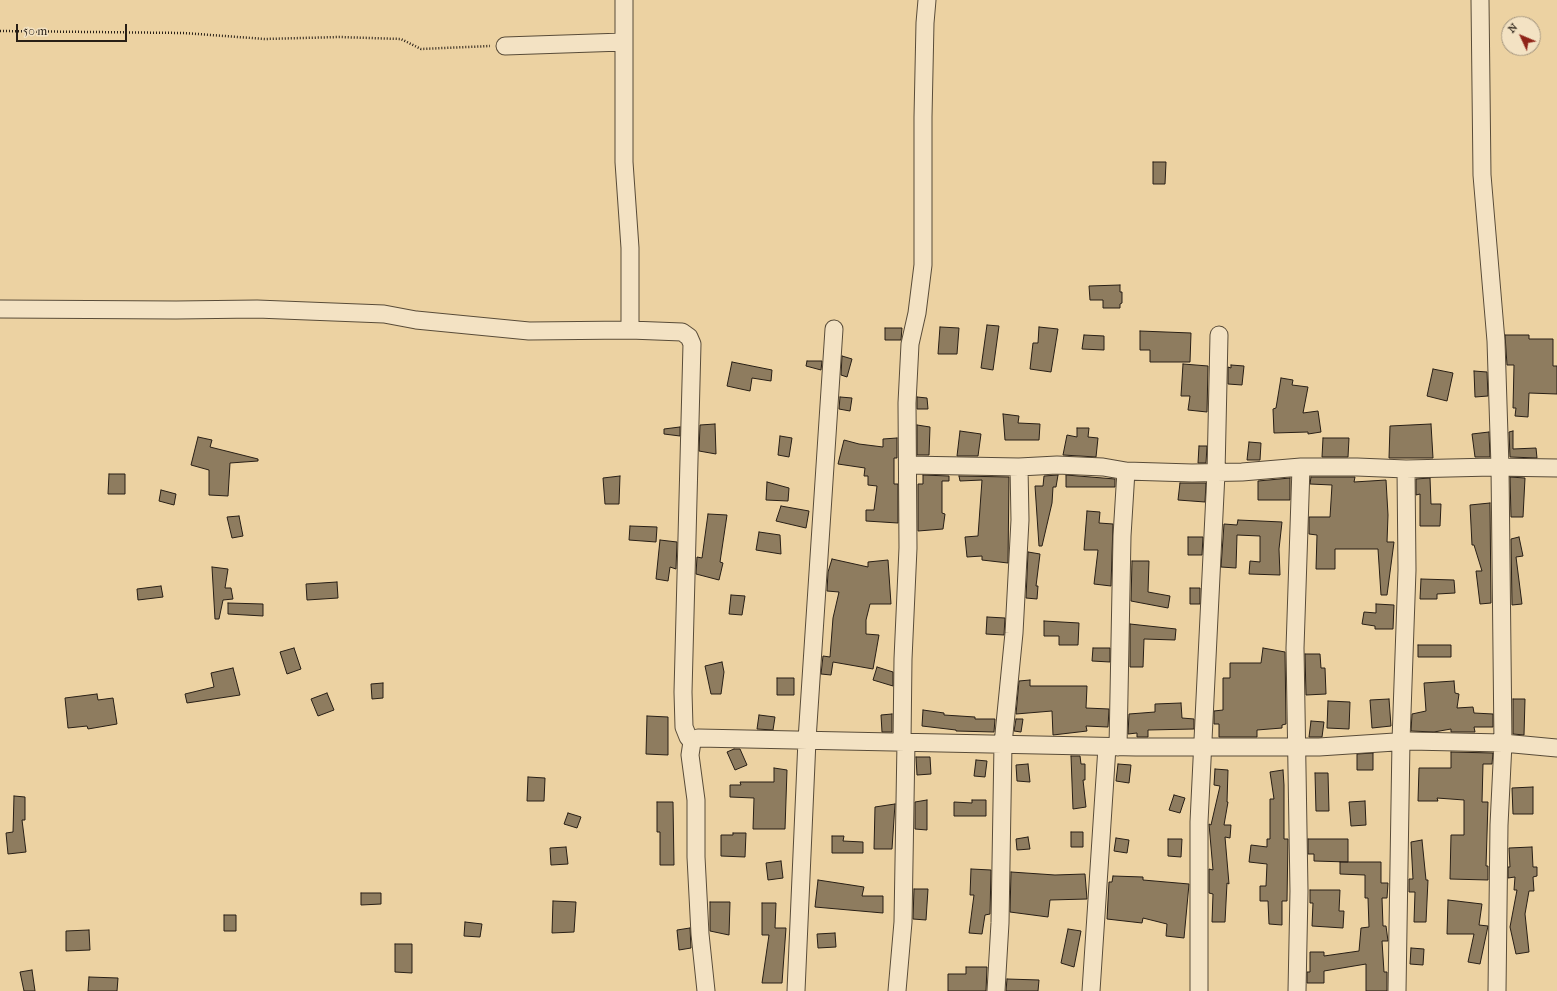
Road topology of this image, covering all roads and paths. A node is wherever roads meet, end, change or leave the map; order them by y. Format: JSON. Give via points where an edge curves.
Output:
{"nodes":[{"id":1,"x":624,"y":0,"type":"edge"},
{"id":2,"x":927,"y":0,"type":"edge"},
{"id":3,"x":1480,"y":0,"type":"edge"},
{"id":4,"x":0,"y":31,"type":"edge"},
{"id":5,"x":623,"y":42,"type":"junction"},
{"id":6,"x":506,"y":46,"type":"joint"},
{"id":7,"x":0,"y":309,"type":"edge"},
{"id":8,"x":834,"y":329,"type":"dead end"},
{"id":9,"x":630,"y":330,"type":"junction"},
{"id":10,"x":1219,"y":335,"type":"dead end"},
{"id":11,"x":908,"y":465,"type":"junction"},
{"id":12,"x":1019,"y":467,"type":"junction"},
{"id":13,"x":1301,"y":467,"type":"junction"},
{"id":14,"x":1500,"y":467,"type":"junction"},
{"id":15,"x":1557,"y":468,"type":"edge"},
{"id":16,"x":1406,"y":469,"type":"junction"},
{"id":17,"x":1126,"y":471,"type":"junction"},
{"id":18,"x":1216,"y":472,"type":"junction"},
{"id":19,"x":807,"y":740,"type":"junction"},
{"id":20,"x":1401,"y":741,"type":"junction"},
{"id":21,"x":692,"y":742,"type":"junction"},
{"id":22,"x":904,"y":742,"type":"junction"},
{"id":23,"x":1503,"y":743,"type":"junction"},
{"id":24,"x":1004,"y":744,"type":"junction"},
{"id":25,"x":1203,"y":746,"type":"junction"},
{"id":26,"x":1298,"y":746,"type":"junction"},
{"id":27,"x":1113,"y":747,"type":"junction"},
{"id":28,"x":1557,"y":748,"type":"edge"},
{"id":29,"x":706,"y":991,"type":"edge"},
{"id":30,"x":796,"y":991,"type":"edge"},
{"id":31,"x":897,"y":991,"type":"edge"},
{"id":32,"x":996,"y":991,"type":"edge"},
{"id":33,"x":1091,"y":991,"type":"edge"},
{"id":34,"x":1199,"y":991,"type":"edge"},
{"id":35,"x":1297,"y":991,"type":"edge"},
{"id":36,"x":1397,"y":991,"type":"edge"},
{"id":37,"x":1498,"y":991,"type":"edge"}],
"edges":[{"from":1,"to":5,"type":"street"},
{"from":2,"to":11,"type":"street","via":[[923,265],[910,344],[907,403]]},
{"from":3,"to":14,"type":"street","via":[[1482,176],[1496,341]]},
{"from":4,"to":6,"type":"path","via":[[184,33],[265,39],[401,39],[421,49]]},
{"from":5,"to":6,"type":"street"},
{"from":5,"to":9,"type":"street"},
{"from":7,"to":9,"type":"street","via":[[257,308],[384,314],[416,320],[529,331]]},
{"from":8,"to":19,"type":"street"},
{"from":9,"to":21,"type":"street","via":[[682,332],[689,337],[692,344],[683,692],[684,727]]},
{"from":10,"to":18,"type":"street"},
{"from":11,"to":12,"type":"street"},
{"from":11,"to":22,"type":"street"},
{"from":12,"to":17,"type":"street","via":[[1057,465]]},
{"from":12,"to":24,"type":"street","via":[[1020,520],[1014,633]]},
{"from":13,"to":16,"type":"street"},
{"from":13,"to":18,"type":"street"},
{"from":13,"to":26,"type":"street","via":[[1295,648]]},
{"from":14,"to":15,"type":"street"},
{"from":14,"to":16,"type":"street"},
{"from":14,"to":23,"type":"street"},
{"from":16,"to":20,"type":"street","via":[[1407,570]]},
{"from":17,"to":18,"type":"street"},
{"from":17,"to":27,"type":"street"},
{"from":18,"to":25,"type":"street"},
{"from":19,"to":21,"type":"street","via":[[698,738]]},
{"from":19,"to":22,"type":"street"},
{"from":19,"to":30,"type":"street"},
{"from":20,"to":23,"type":"street"},
{"from":20,"to":26,"type":"street","via":[[1319,747]]},
{"from":20,"to":36,"type":"street"},
{"from":21,"to":29,"type":"street","via":[[690,755],[696,800],[700,934]]},
{"from":22,"to":24,"type":"street"},
{"from":22,"to":31,"type":"street","via":[[903,922]]},
{"from":23,"to":28,"type":"street"},
{"from":23,"to":37,"type":"street","via":[[1499,825]]},
{"from":24,"to":27,"type":"street"},
{"from":24,"to":32,"type":"street"},
{"from":25,"to":26,"type":"street"},
{"from":25,"to":27,"type":"street"},
{"from":25,"to":34,"type":"street","via":[[1199,822]]},
{"from":26,"to":35,"type":"street"},
{"from":27,"to":33,"type":"street"}]}
